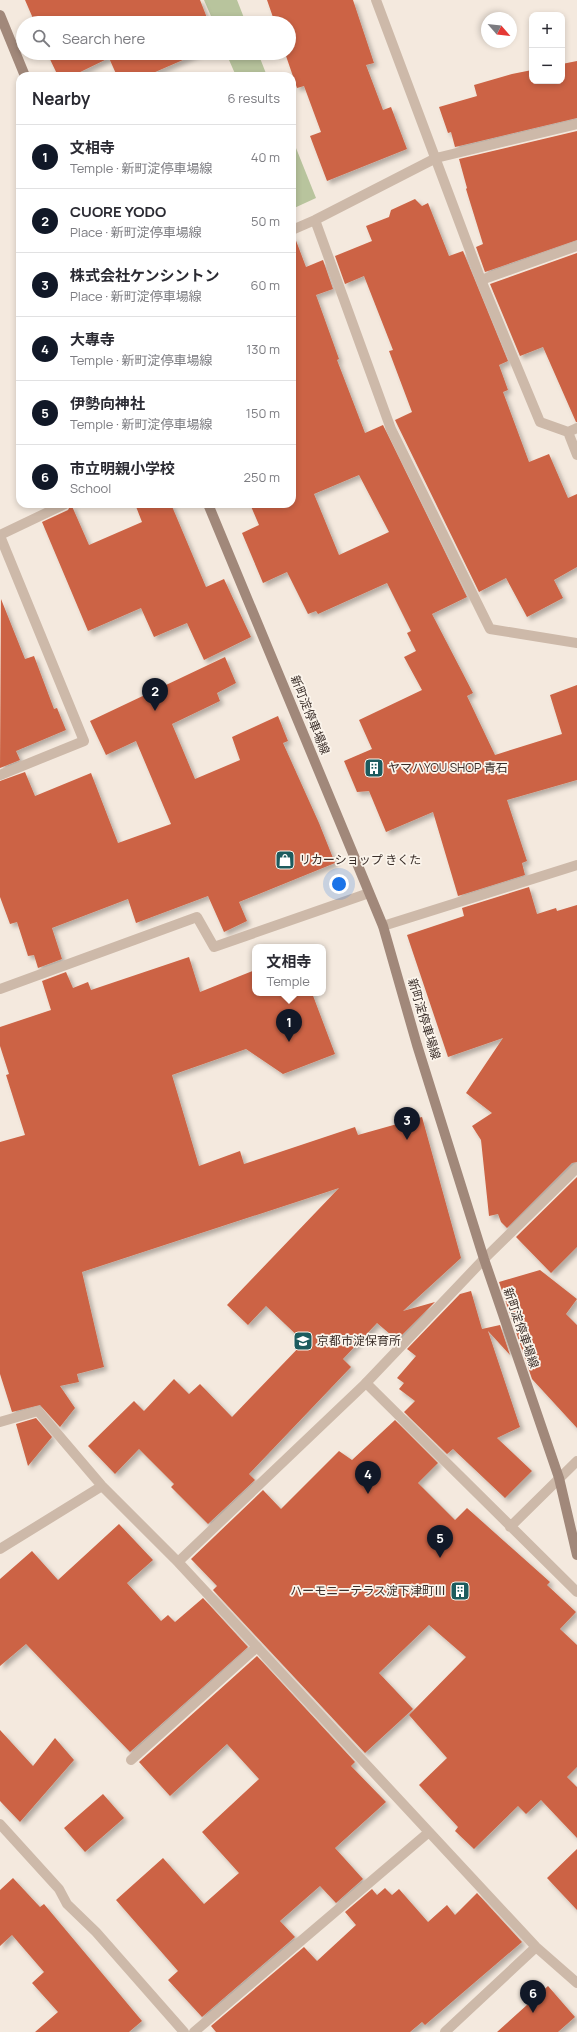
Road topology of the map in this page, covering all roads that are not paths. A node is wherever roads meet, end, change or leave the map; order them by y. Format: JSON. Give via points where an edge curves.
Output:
{"nodes":[{"id":1,"x":376,"y":0,"type":"edge"},
{"id":2,"x":0,"y":15,"type":"edge"},
{"id":3,"x":16,"y":54,"type":"edge"},
{"id":4,"x":18,"y":60,"type":"edge"},
{"id":5,"x":23,"y":72,"type":"edge"},
{"id":6,"x":577,"y":124,"type":"edge"},
{"id":7,"x":436,"y":158,"type":"junction"},
{"id":8,"x":315,"y":220,"type":"junction"},
{"id":9,"x":296,"y":228,"type":"edge"},
{"id":10,"x":577,"y":246,"type":"edge"},
{"id":11,"x":481,"y":280,"type":"junction"},
{"id":12,"x":572,"y":430,"type":"edge"},
{"id":13,"x":577,"y":455,"type":"edge"},
{"id":14,"x":57,"y":508,"type":"edge"},
{"id":15,"x":210,"y":508,"type":"edge"},
{"id":16,"x":0,"y":535,"type":"edge"},
{"id":17,"x":577,"y":643,"type":"edge"},
{"id":18,"x":0,"y":775,"type":"edge"},
{"id":19,"x":577,"y":865,"type":"edge"},
{"id":20,"x":369,"y":894,"type":"junction"},
{"id":21,"x":383,"y":926,"type":"junction"},
{"id":22,"x":0,"y":989,"type":"edge"},
{"id":23,"x":577,"y":1168,"type":"edge"},
{"id":24,"x":484,"y":1259,"type":"junction"},
{"id":25,"x":366,"y":1383,"type":"junction"},
{"id":26,"x":0,"y":1422,"type":"edge"},
{"id":27,"x":577,"y":1461,"type":"edge"},
{"id":28,"x":559,"y":1478,"type":"junction"},
{"id":29,"x":102,"y":1486,"type":"junction"},
{"id":30,"x":510,"y":1527,"type":"junction"},
{"id":31,"x":0,"y":1549,"type":"edge"},
{"id":32,"x":577,"y":1555,"type":"edge"},
{"id":33,"x":178,"y":1562,"type":"junction"},
{"id":34,"x":577,"y":1592,"type":"edge"},
{"id":35,"x":257,"y":1647,"type":"junction"},
{"id":36,"x":131,"y":1760,"type":"dead end"},
{"id":37,"x":0,"y":1824,"type":"edge"},
{"id":38,"x":429,"y":1832,"type":"junction"},
{"id":39,"x":536,"y":1947,"type":"junction"},
{"id":40,"x":577,"y":1983,"type":"edge"},
{"id":41,"x":184,"y":2032,"type":"edge"},
{"id":42,"x":194,"y":2032,"type":"edge"},
{"id":43,"x":444,"y":2032,"type":"edge"}],
"edges":[{"from":1,"to":7,"type":"street"},
{"from":2,"to":3,"type":"main road"},
{"from":4,"to":5,"type":"main road"},
{"from":6,"to":7,"type":"street"},
{"from":7,"to":8,"type":"street"},
{"from":7,"to":11,"type":"street"},
{"from":8,"to":9,"type":"street"},
{"from":8,"to":17,"type":"street","via":[[391,429],[490,629]]},
{"from":10,"to":11,"type":"street"},
{"from":11,"to":12,"type":"street","via":[[540,422]]},
{"from":12,"to":13,"type":"street"},
{"from":14,"to":16,"type":"street"},
{"from":15,"to":20,"type":"main road","name":"新町淀停車場線"},
{"from":16,"to":18,"type":"street","via":[[84,741]]},
{"from":19,"to":21,"type":"street"},
{"from":20,"to":21,"type":"main road","name":"新町淀停車場線"},
{"from":20,"to":22,"type":"street","via":[[214,947],[197,917]]},
{"from":21,"to":24,"type":"main road","name":"新町淀停車場線","via":[[417,1045]]},
{"from":23,"to":24,"type":"street"},
{"from":24,"to":25,"type":"street"},
{"from":24,"to":28,"type":"main road","name":"新町淀停車場線"},
{"from":25,"to":30,"type":"street"},
{"from":25,"to":33,"type":"street"},
{"from":26,"to":29,"type":"street","via":[[38,1411]]},
{"from":27,"to":28,"type":"street"},
{"from":28,"to":30,"type":"street"},
{"from":28,"to":32,"type":"main road","name":"新町淀停車場線"},
{"from":29,"to":31,"type":"street"},
{"from":29,"to":33,"type":"street"},
{"from":30,"to":34,"type":"street"},
{"from":33,"to":35,"type":"street"},
{"from":35,"to":36,"type":"street"},
{"from":35,"to":38,"type":"street"},
{"from":37,"to":41,"type":"street","via":[[59,1890],[67,1904],[96,1932]]},
{"from":38,"to":39,"type":"street"},
{"from":38,"to":42,"type":"street"},
{"from":39,"to":40,"type":"street"},
{"from":39,"to":43,"type":"street"}]}
